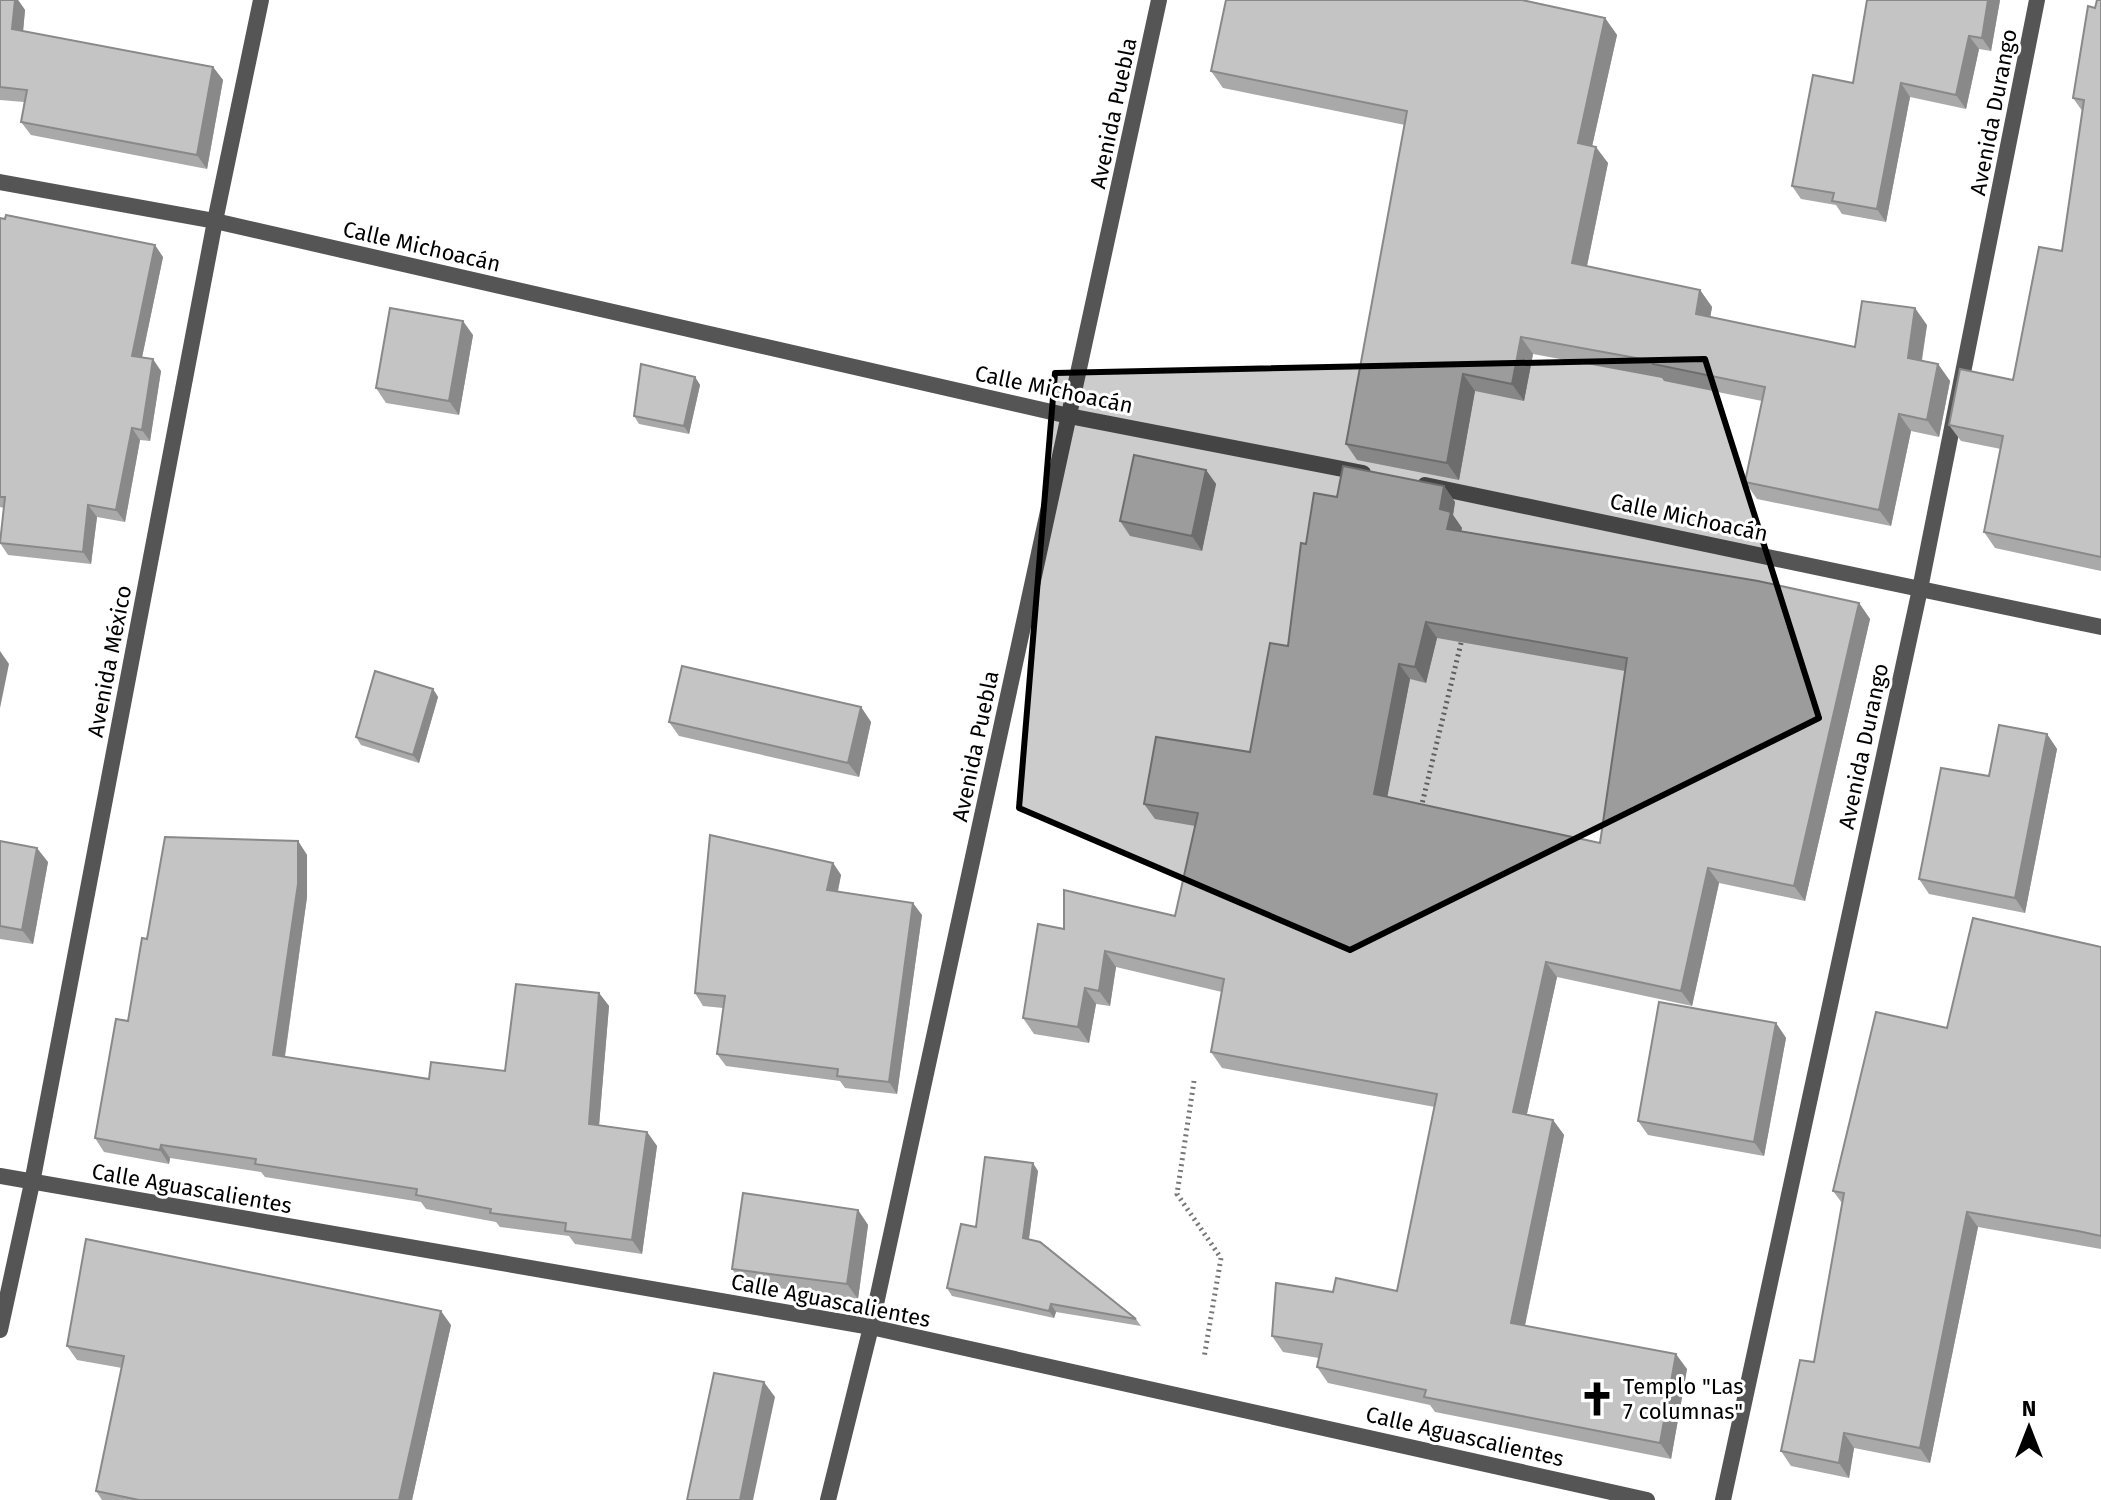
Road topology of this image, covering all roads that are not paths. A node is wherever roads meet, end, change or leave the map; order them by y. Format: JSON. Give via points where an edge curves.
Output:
{"nodes":[{"id":1,"x":261,"y":0,"type":"edge"},
{"id":2,"x":1159,"y":0,"type":"edge"},
{"id":3,"x":2037,"y":0,"type":"edge"},
{"id":4,"x":0,"y":182,"type":"edge"},
{"id":5,"x":215,"y":221,"type":"junction"},
{"id":6,"x":1069,"y":416,"type":"junction"},
{"id":7,"x":1374,"y":475,"type":"edge"},
{"id":8,"x":1404,"y":481,"type":"edge"},
{"id":9,"x":1920,"y":589,"type":"junction"},
{"id":10,"x":2101,"y":627,"type":"edge"},
{"id":11,"x":0,"y":1176,"type":"edge"},
{"id":12,"x":32,"y":1183,"type":"junction"},
{"id":13,"x":871,"y":1327,"type":"junction"},
{"id":14,"x":0,"y":1330,"type":"edge"},
{"id":15,"x":828,"y":1500,"type":"edge"},
{"id":16,"x":1647,"y":1500,"type":"edge"},
{"id":17,"x":1723,"y":1500,"type":"edge"}],
"edges":[{"from":1,"to":5,"type":"street","name":"Avenida México"},
{"from":2,"to":6,"type":"street","name":"Avenida Puebla"},
{"from":3,"to":9,"type":"street","name":"Avenida Durango"},
{"from":4,"to":5,"type":"street","name":"Calle Michoacán"},
{"from":5,"to":6,"type":"street","name":"Calle Michoacán"},
{"from":5,"to":12,"type":"street","name":"Avenida México"},
{"from":6,"to":7,"type":"street","name":"Calle Michoacán"},
{"from":6,"to":13,"type":"street","name":"Avenida Puebla"},
{"from":8,"to":9,"type":"street","name":"Calle Michoacán"},
{"from":9,"to":10,"type":"street","name":"Calle Michoacán"},
{"from":9,"to":17,"type":"street","name":"Avenida Durango"},
{"from":11,"to":12,"type":"street","name":"Calle Aguascalientes"},
{"from":12,"to":13,"type":"street","name":"Calle Aguascalientes"},
{"from":12,"to":14,"type":"street","name":"Avenida México"},
{"from":13,"to":15,"type":"street","name":"Avenida Puebla"},
{"from":13,"to":16,"type":"street","name":"Calle Aguascalientes"}]}
